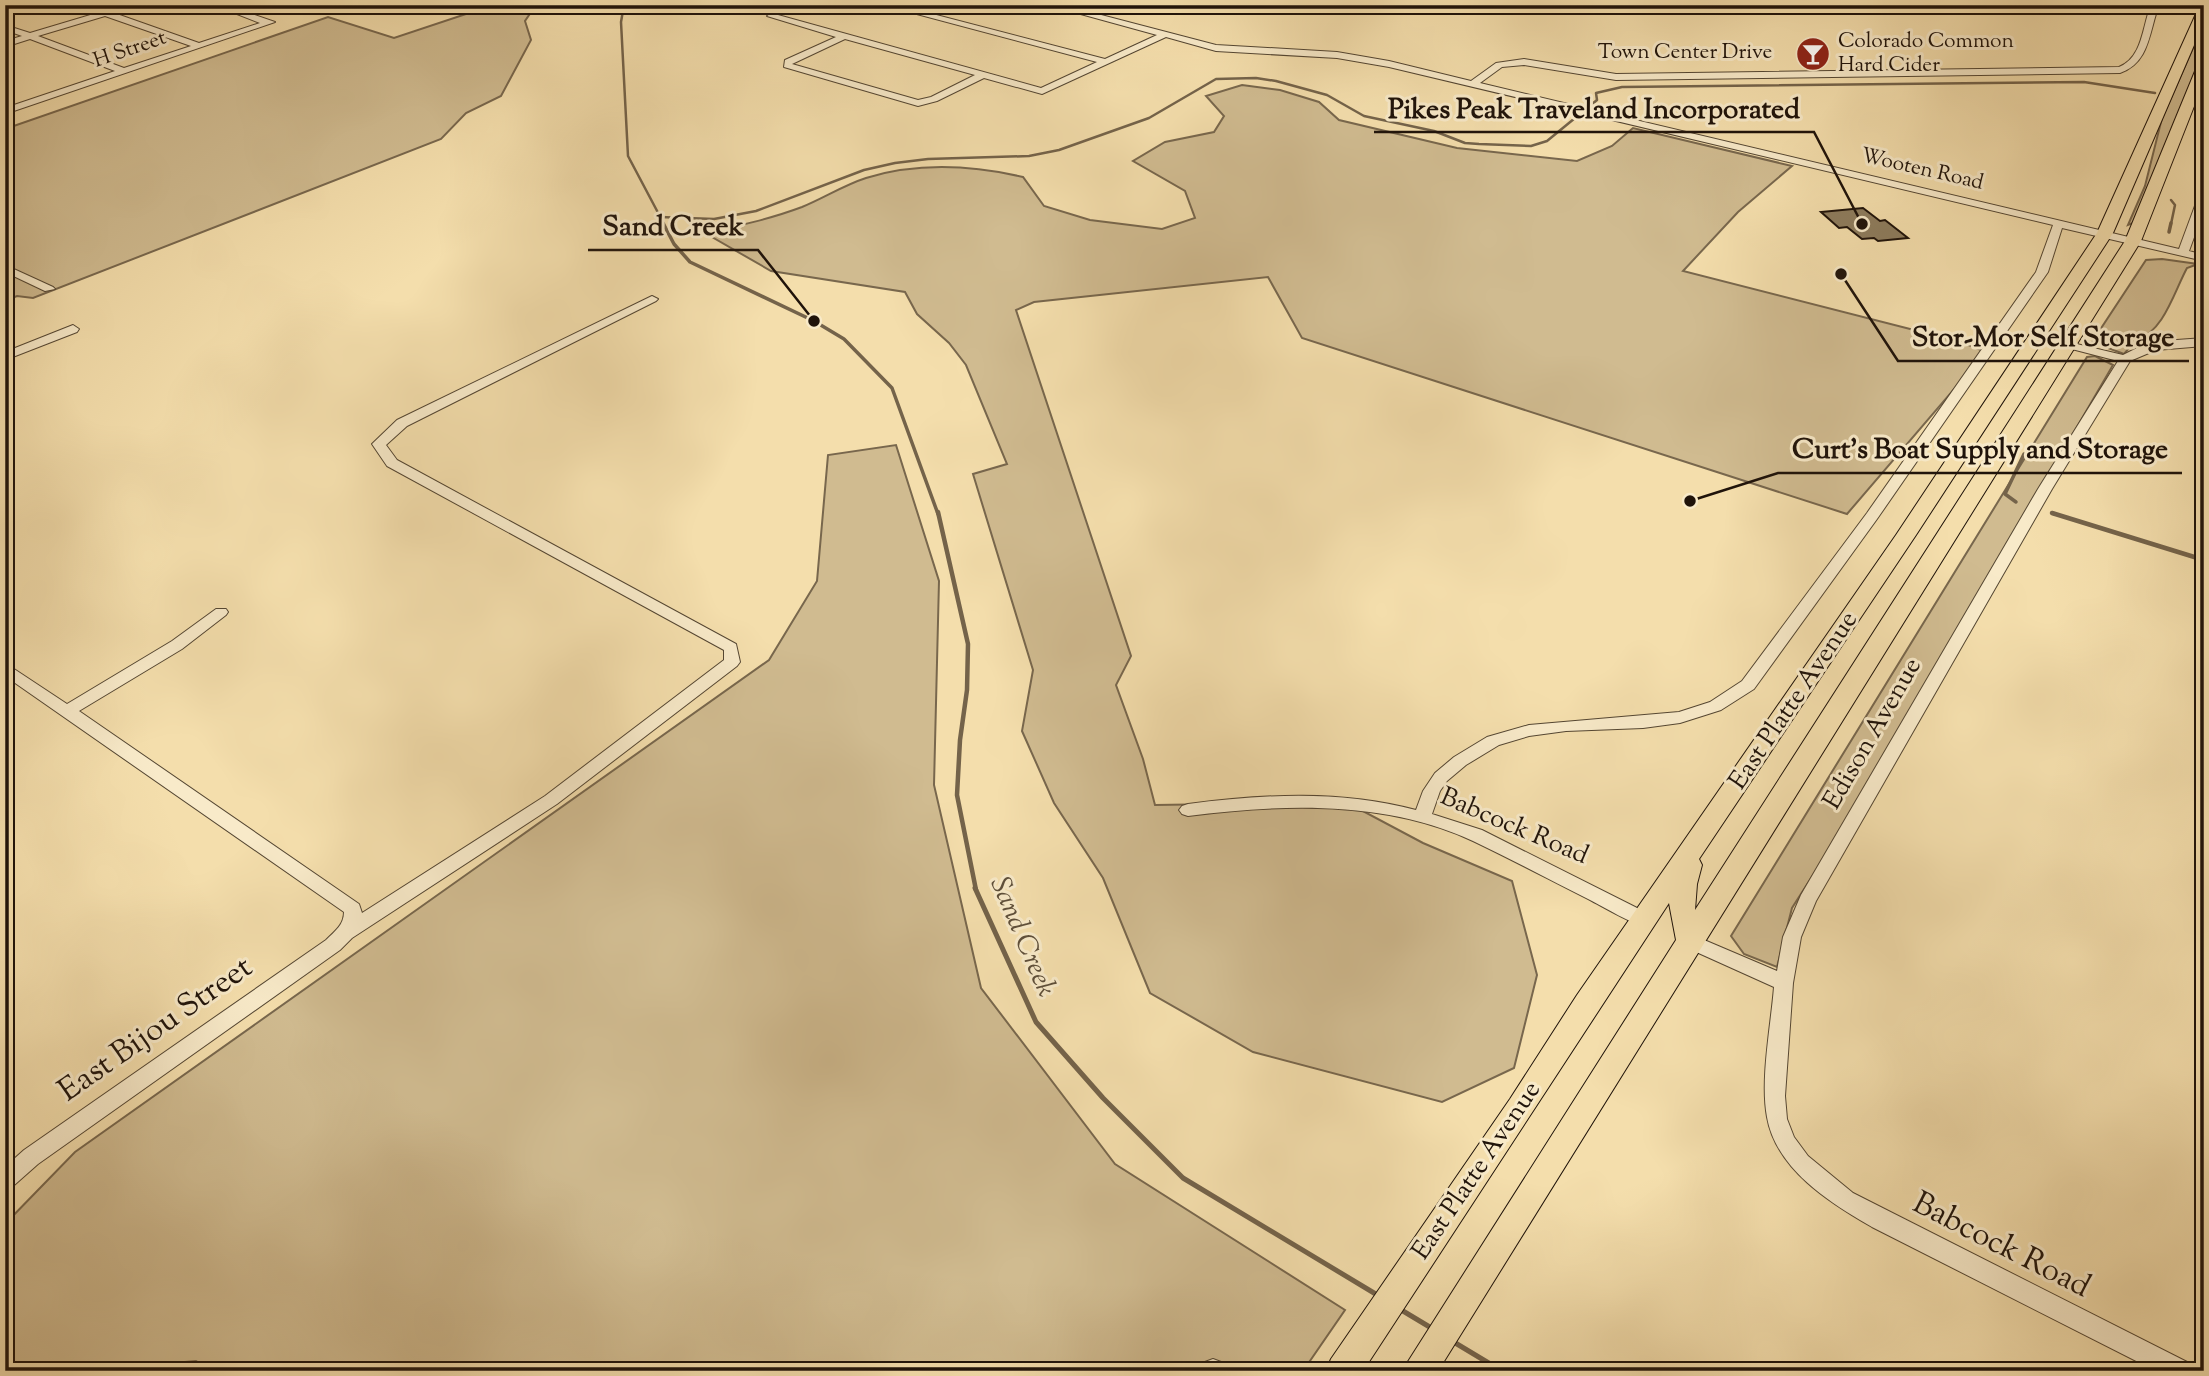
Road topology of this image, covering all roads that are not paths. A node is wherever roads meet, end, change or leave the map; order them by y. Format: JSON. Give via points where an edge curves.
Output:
{"nodes":[{"id":1,"x":83,"y":5,"type":"edge"},
{"id":2,"x":131,"y":5,"type":"edge"},
{"id":3,"x":218,"y":5,"type":"edge"},
{"id":4,"x":791,"y":5,"type":"edge"},
{"id":5,"x":887,"y":5,"type":"edge"},
{"id":6,"x":1052,"y":5,"type":"edge"},
{"id":7,"x":2155,"y":5,"type":"edge"},
{"id":8,"x":1070,"y":7,"type":"edge"},
{"id":9,"x":938,"y":8,"type":"dead end"},
{"id":10,"x":2204,"y":8,"type":"edge"},
{"id":11,"x":106,"y":13,"type":"junction"},
{"id":12,"x":925,"y":15,"type":"junction"},
{"id":13,"x":5,"y":27,"type":"edge"},
{"id":14,"x":1164,"y":35,"type":"junction"},
{"id":15,"x":31,"y":36,"type":"junction"},
{"id":16,"x":842,"y":37,"type":"junction"},
{"id":17,"x":5,"y":44,"type":"edge"},
{"id":18,"x":199,"y":46,"type":"junction"},
{"id":19,"x":1106,"y":62,"type":"junction"},
{"id":20,"x":2204,"y":64,"type":"edge"},
{"id":21,"x":123,"y":71,"type":"junction"},
{"id":22,"x":984,"y":74,"type":"junction"},
{"id":23,"x":1473,"y":83,"type":"junction"},
{"id":24,"x":5,"y":96,"type":"edge"},
{"id":25,"x":24,"y":104,"type":"junction"},
{"id":26,"x":5,"y":111,"type":"edge"},
{"id":27,"x":2204,"y":195,"type":"edge"},
{"id":28,"x":2059,"y":222,"type":"junction"},
{"id":29,"x":2105,"y":233,"type":"junction"},
{"id":30,"x":2133,"y":241,"type":"junction"},
{"id":31,"x":2183,"y":253,"type":"junction"},
{"id":32,"x":2204,"y":258,"type":"edge"},
{"id":33,"x":5,"y":268,"type":"edge"},
{"id":34,"x":49,"y":289,"type":"dead end"},
{"id":35,"x":652,"y":299,"type":"dead end"},
{"id":36,"x":73,"y":328,"type":"dead end"},
{"id":37,"x":2204,"y":342,"type":"edge"},
{"id":38,"x":2068,"y":344,"type":"junction"},
{"id":39,"x":5,"y":356,"type":"edge"},
{"id":40,"x":2124,"y":359,"type":"junction"},
{"id":41,"x":221,"y":612,"type":"dead end"},
{"id":42,"x":5,"y":668,"type":"edge"},
{"id":43,"x":67,"y":711,"type":"junction"},
{"id":44,"x":1188,"y":810,"type":"dead end"},
{"id":45,"x":1422,"y":818,"type":"junction"},
{"id":46,"x":1699,"y":839,"type":"junction"},
{"id":47,"x":1645,"y":920,"type":"junction"},
{"id":48,"x":345,"y":933,"type":"junction"},
{"id":49,"x":1690,"y":941,"type":"junction"},
{"id":50,"x":1784,"y":983,"type":"junction"},
{"id":51,"x":1567,"y":1139,"type":"joint"},
{"id":52,"x":1801,"y":1163,"type":"joint"},
{"id":53,"x":5,"y":1180,"type":"edge"},
{"id":54,"x":1343,"y":1371,"type":"edge"},
{"id":55,"x":1419,"y":1371,"type":"edge"},
{"id":56,"x":2181,"y":1371,"type":"edge"}],
"edges":[{"from":1,"to":11,"type":"street"},
{"from":2,"to":11,"type":"street"},
{"from":3,"to":18,"type":"street","name":"H Street","via":[[268,22]]},
{"from":4,"to":16,"type":"street","via":[[771,16]]},
{"from":5,"to":12,"type":"street"},
{"from":6,"to":8,"type":"street","name":"Wooten Road"},
{"from":7,"to":23,"type":"street","name":"Town Center Drive","via":[[2149,32],[2133,64],[2120,70],[1616,77],[1524,62],[1499,65]]},
{"from":8,"to":14,"type":"street","name":"Wooten Road"},
{"from":9,"to":12,"type":"street"},
{"from":10,"to":29,"type":"highway","name":"East Platte Avenue"},
{"from":11,"to":15,"type":"street"},
{"from":11,"to":18,"type":"street"},
{"from":12,"to":19,"type":"street"},
{"from":13,"to":15,"type":"street"},
{"from":14,"to":19,"type":"street"},
{"from":14,"to":23,"type":"street","name":"Wooten Road","via":[[1233,51],[1337,55]]},
{"from":15,"to":17,"type":"street"},
{"from":15,"to":21,"type":"street"},
{"from":16,"to":22,"type":"street"},
{"from":16,"to":22,"type":"street","via":[[787,65],[918,103]]},
{"from":18,"to":21,"type":"street","name":"H Street"},
{"from":19,"to":22,"type":"street","via":[[1042,91]]},
{"from":20,"to":30,"type":"highway","name":"East Platte Avenue"},
{"from":21,"to":25,"type":"street","name":"H Street"},
{"from":23,"to":28,"type":"street","name":"Wooten Road"},
{"from":24,"to":25,"type":"street"},
{"from":25,"to":26,"type":"street","name":"H Street"},
{"from":27,"to":31,"type":"street"},
{"from":28,"to":29,"type":"street","name":"Wooten Road"},
{"from":28,"to":45,"type":"street","via":[[2042,272],[1748,685],[1721,706],[1673,719],[1557,724],[1505,736],[1450,769],[1435,784]]},
{"from":29,"to":30,"type":"street","name":"Wooten Road"},
{"from":29,"to":46,"type":"highway","name":"East Platte Avenue"},
{"from":30,"to":31,"type":"street","name":"Wooten Road"},
{"from":30,"to":38,"type":"highway","name":"East Platte Avenue"},
{"from":31,"to":32,"type":"street","name":"Wooten Road"},
{"from":33,"to":34,"type":"street"},
{"from":35,"to":48,"type":"street","name":"East Bijou Street","via":[[402,423],[379,444],[392,463],[731,648],[732,662],[551,800]]},
{"from":36,"to":39,"type":"street"},
{"from":37,"to":40,"type":"street","via":[[2174,342],[2138,350]]},
{"from":38,"to":40,"type":"street"},
{"from":38,"to":49,"type":"highway","name":"East Platte Avenue"},
{"from":40,"to":50,"type":"street","name":"Edison Avenue","via":[[1807,900],[1792,937]]},
{"from":41,"to":43,"type":"street","via":[[177,645]]},
{"from":42,"to":43,"type":"street"},
{"from":43,"to":48,"type":"street","via":[[353,909],[354,920]]},
{"from":44,"to":45,"type":"street","name":"Babcock Road","via":[[1305,799],[1363,804]]},
{"from":45,"to":47,"type":"street","name":"Babcock Road","via":[[1510,851]]},
{"from":46,"to":47,"type":"highway","name":"East Platte Avenue"},
{"from":46,"to":49,"type":"highway","via":[[1681,902]]},
{"from":47,"to":54,"type":"highway","name":"East Platte Avenue"},
{"from":48,"to":53,"type":"street","name":"East Bijou Street"},
{"from":49,"to":50,"type":"street"},
{"from":49,"to":51,"type":"highway","name":"East Platte Avenue"},
{"from":50,"to":52,"type":"street","name":"Edison Avenue","via":[[1777,1119]]},
{"from":51,"to":55,"type":"highway","name":"East Platte Avenue"},
{"from":52,"to":56,"type":"street","name":"Babcock Road","via":[[1845,1200],[1880,1220]]}]}
